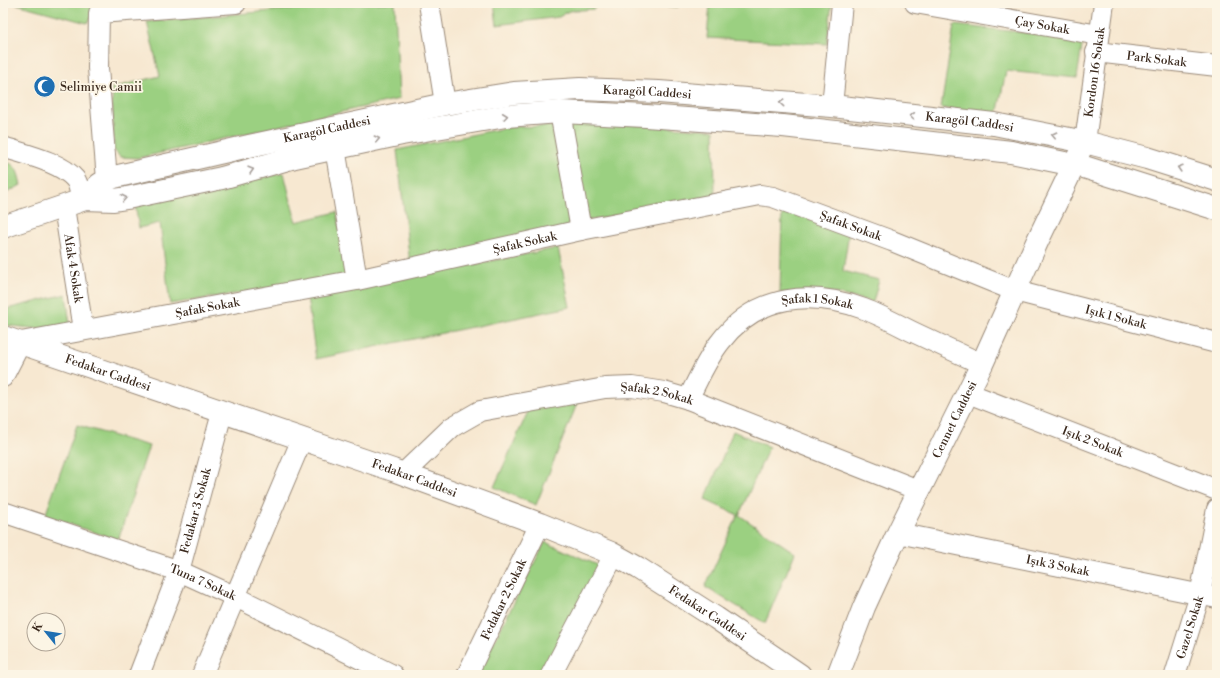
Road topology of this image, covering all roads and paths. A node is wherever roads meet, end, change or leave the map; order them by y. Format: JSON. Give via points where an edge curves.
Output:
{"nodes":[{"id":1,"x":236,"y":3,"type":"edge"},
{"id":2,"x":429,"y":3,"type":"edge"},
{"id":3,"x":842,"y":3,"type":"edge"},
{"id":4,"x":915,"y":3,"type":"edge"},
{"id":5,"x":1104,"y":3,"type":"edge"},
{"id":6,"x":1098,"y":44,"type":"junction"},
{"id":7,"x":1217,"y":66,"type":"edge"},
{"id":8,"x":444,"y":104,"type":"junction"},
{"id":9,"x":832,"y":106,"type":"junction"},
{"id":10,"x":560,"y":112,"type":"junction"},
{"id":11,"x":1085,"y":142,"type":"junction"},
{"id":12,"x":3,"y":148,"type":"edge"},
{"id":13,"x":335,"y":148,"type":"junction"},
{"id":14,"x":1074,"y":165,"type":"junction"},
{"id":15,"x":107,"y":180,"type":"junction"},
{"id":16,"x":1217,"y":180,"type":"edge"},
{"id":17,"x":77,"y":202,"type":"junction"},
{"id":18,"x":1217,"y":209,"type":"edge"},
{"id":19,"x":3,"y":227,"type":"edge"},
{"id":20,"x":581,"y":230,"type":"junction"},
{"id":21,"x":356,"y":280,"type":"junction"},
{"id":22,"x":1015,"y":291,"type":"junction"},
{"id":23,"x":83,"y":330,"type":"junction"},
{"id":24,"x":12,"y":339,"type":"edge"},
{"id":25,"x":1217,"y":343,"type":"edge"},
{"id":26,"x":982,"y":364,"type":"junction"},
{"id":27,"x":3,"y":377,"type":"edge"},
{"id":28,"x":968,"y":393,"type":"junction"},
{"id":29,"x":688,"y":399,"type":"junction"},
{"id":30,"x":222,"y":412,"type":"junction"},
{"id":31,"x":302,"y":439,"type":"junction"},
{"id":32,"x":403,"y":474,"type":"junction"},
{"id":33,"x":918,"y":490,"type":"junction"},
{"id":34,"x":1217,"y":490,"type":"edge"},
{"id":35,"x":1217,"y":509,"type":"edge"},
{"id":36,"x":3,"y":512,"type":"edge"},
{"id":37,"x":540,"y":524,"type":"junction"},
{"id":38,"x":898,"y":533,"type":"junction"},
{"id":39,"x":614,"y":555,"type":"junction"},
{"id":40,"x":179,"y":571,"type":"junction"},
{"id":41,"x":234,"y":596,"type":"junction"},
{"id":42,"x":1208,"y":597,"type":"edge"},
{"id":43,"x":139,"y":675,"type":"edge"},
{"id":44,"x":202,"y":675,"type":"edge"},
{"id":45,"x":393,"y":675,"type":"edge"},
{"id":46,"x":467,"y":675,"type":"edge"},
{"id":47,"x":551,"y":675,"type":"edge"},
{"id":48,"x":800,"y":675,"type":"edge"},
{"id":49,"x":838,"y":675,"type":"edge"},
{"id":50,"x":1175,"y":675,"type":"edge"}],
"edges":[{"from":1,"to":15,"type":"street","via":[[99,12],[98,68]]},
{"from":2,"to":8,"type":"street"},
{"from":3,"to":9,"type":"street"},
{"from":4,"to":6,"type":"street","name":"Çay Sokak"},
{"from":5,"to":6,"type":"street","name":"Kordon 16 Sokak"},
{"from":6,"to":7,"type":"street","name":"Park Sokak"},
{"from":6,"to":11,"type":"street","name":"Kordon 16 Sokak"},
{"from":9,"to":8,"type":"main road","name":"Karagöl Caddesi","one_way":true,"via":[[659,92],[580,89],[514,93]]},
{"from":8,"to":15,"type":"main road","name":"Karagöl Caddesi","via":[[128,173]]},
{"from":11,"to":9,"type":"main road","name":"Karagöl Caddesi","one_way":true,"via":[[994,124]]},
{"from":13,"to":10,"type":"main road","one_way":true,"via":[[476,120]]},
{"from":10,"to":14,"type":"main road","via":[[824,130],[989,149],[1044,157]]},
{"from":10,"to":20,"type":"street"},
{"from":11,"to":14,"type":"street","name":"Kordon 16 Sokak"},
{"from":16,"to":11,"type":"main road","name":"Karagöl Caddesi","one_way":true},
{"from":12,"to":17,"type":"street","name":"Afak 4 Sokak","via":[[50,163],[76,180]]},
{"from":17,"to":13,"type":"main road","one_way":true,"via":[[127,198],[222,178]]},
{"from":13,"to":21,"type":"street"},
{"from":14,"to":18,"type":"main road"},
{"from":14,"to":22,"type":"main road","name":"Cennet Caddesi"},
{"from":15,"to":17,"type":"main road","name":"Karagöl Caddesi"},
{"from":17,"to":19,"type":"main road"},
{"from":17,"to":23,"type":"street","name":"Afak 4 Sokak"},
{"from":20,"to":21,"type":"street","name":"Şafak Sokak"},
{"from":20,"to":22,"type":"street","name":"Şafak Sokak","via":[[760,195],[773,197],[892,241]]},
{"from":21,"to":23,"type":"street","name":"Şafak Sokak"},
{"from":22,"to":25,"type":"street","name":"Işık 1 Sokak"},
{"from":22,"to":26,"type":"main road","name":"Cennet Caddesi"},
{"from":23,"to":24,"type":"street","name":"Şafak Sokak"},
{"from":24,"to":27,"type":"street"},
{"from":24,"to":30,"type":"main road","name":"Fedakar Caddesi"},
{"from":26,"to":28,"type":"main road","name":"Cennet Caddesi"},
{"from":26,"to":29,"type":"street","name":"Şafak 1 Sokak","via":[[864,309],[842,303],[794,297],[770,303],[752,312],[733,327],[720,341]]},
{"from":28,"to":33,"type":"main road","name":"Cennet Caddesi"},
{"from":28,"to":34,"type":"street","name":"Işık 2 Sokak"},
{"from":29,"to":32,"type":"street","name":"Şafak 2 Sokak","via":[[632,387],[605,388],[480,411],[452,427]]},
{"from":29,"to":33,"type":"street","name":"Şafak 2 Sokak"},
{"from":30,"to":31,"type":"main road","name":"Fedakar Caddesi"},
{"from":30,"to":40,"type":"street","name":"Fedakar 3 Sokak"},
{"from":31,"to":32,"type":"main road","name":"Fedakar Caddesi"},
{"from":31,"to":41,"type":"street"},
{"from":32,"to":37,"type":"main road","name":"Fedakar Caddesi"},
{"from":33,"to":38,"type":"main road","name":"Cennet Caddesi"},
{"from":35,"to":42,"type":"street","name":"Gazel Sokak"},
{"from":36,"to":40,"type":"street","name":"Tuna 7 Sokak"},
{"from":37,"to":39,"type":"main road","name":"Fedakar Caddesi"},
{"from":37,"to":46,"type":"street","name":"Fedakar 2 Sokak"},
{"from":38,"to":42,"type":"street","name":"Işık 3 Sokak"},
{"from":38,"to":49,"type":"main road","name":"Cennet Caddesi","via":[[864,607]]},
{"from":39,"to":47,"type":"street"},
{"from":39,"to":48,"type":"main road","name":"Fedakar Caddesi","via":[[716,618]]},
{"from":40,"to":41,"type":"street","name":"Tuna 7 Sokak"},
{"from":40,"to":43,"type":"street","name":"Fedakar 3 Sokak"},
{"from":41,"to":44,"type":"street"},
{"from":41,"to":45,"type":"street","name":"Tuna 7 Sokak"},
{"from":42,"to":50,"type":"street","name":"Gazel Sokak"}]}
